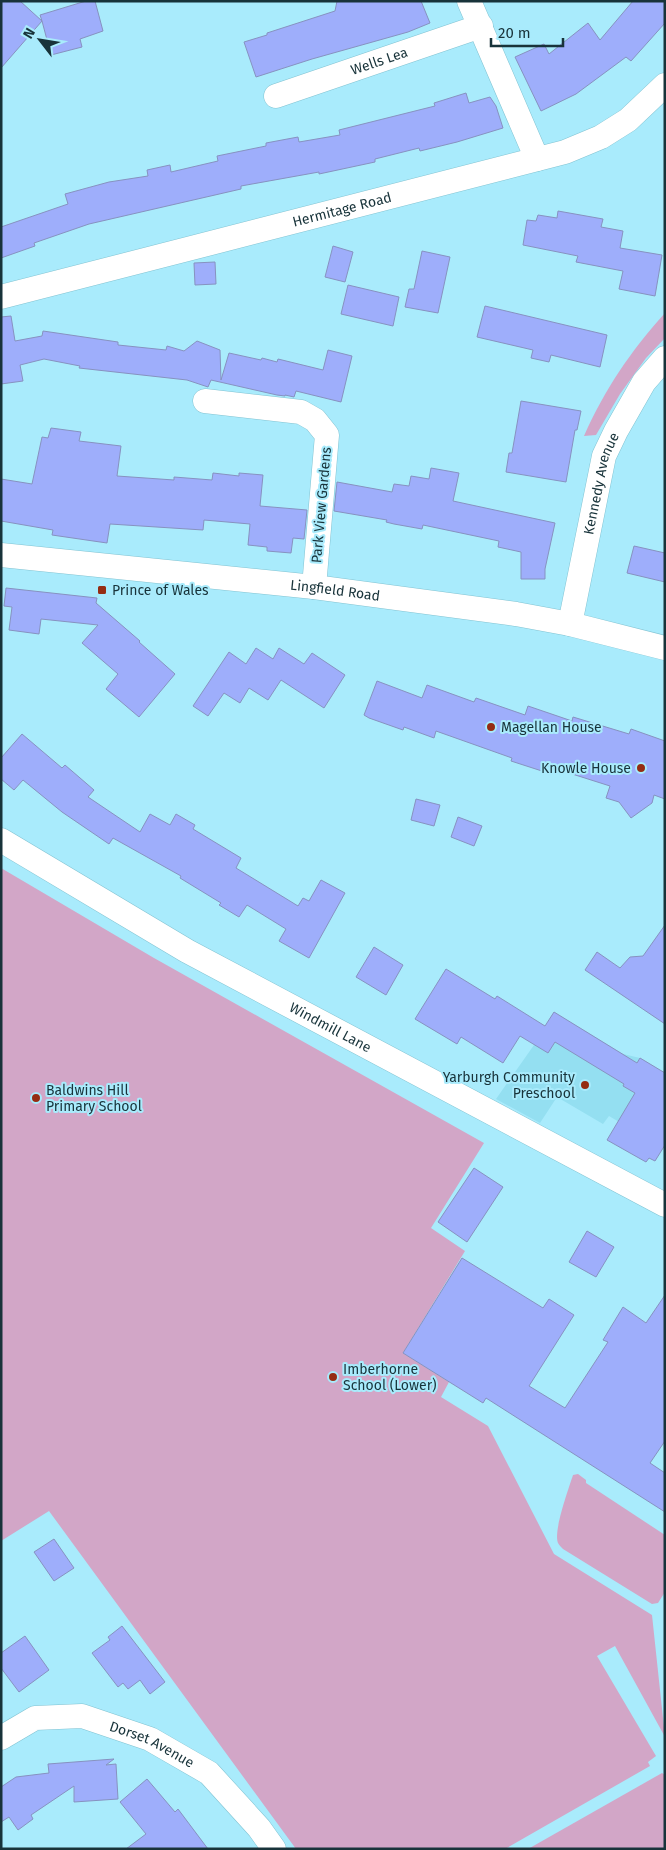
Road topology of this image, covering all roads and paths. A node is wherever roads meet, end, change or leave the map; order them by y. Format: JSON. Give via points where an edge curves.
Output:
{"nodes":[{"id":1,"x":469,"y":1,"type":"edge"},
{"id":2,"x":481,"y":26,"type":"junction"},
{"id":3,"x":665,"y":85,"type":"edge"},
{"id":4,"x":276,"y":96,"type":"dead end"},
{"id":5,"x":537,"y":159,"type":"junction"},
{"id":6,"x":1,"y":297,"type":"edge"},
{"id":7,"x":665,"y":358,"type":"edge"},
{"id":8,"x":205,"y":401,"type":"dead end"},
{"id":9,"x":1,"y":555,"type":"edge"},
{"id":10,"x":314,"y":587,"type":"junction"},
{"id":11,"x":570,"y":624,"type":"junction"},
{"id":12,"x":665,"y":648,"type":"edge"},
{"id":13,"x":1,"y":840,"type":"edge"},
{"id":14,"x":665,"y":1205,"type":"edge"},
{"id":15,"x":1,"y":1738,"type":"edge"},
{"id":16,"x":274,"y":1849,"type":"edge"}],
"edges":[{"from":1,"to":2,"type":"street"},
{"from":2,"to":4,"type":"street","name":"Wells Lea"},
{"from":2,"to":5,"type":"street"},
{"from":3,"to":5,"type":"street","name":"Hermitage Road","via":[[628,120],[601,137]]},
{"from":5,"to":6,"type":"street","name":"Hermitage Road"},
{"from":7,"to":11,"type":"street","name":"Kennedy Avenue","via":[[644,382],[604,456]]},
{"from":8,"to":10,"type":"street","name":"Park View Gardens","via":[[301,412],[315,420],[327,435]]},
{"from":9,"to":10,"type":"street","name":"Lingfield Road"},
{"from":10,"to":11,"type":"street","name":"Lingfield Road"},
{"from":11,"to":12,"type":"street","name":"Lingfield Road"},
{"from":13,"to":14,"type":"street","name":"Windmill Lane","via":[[187,951]]},
{"from":15,"to":16,"type":"street","name":"Dorset Avenue","via":[[35,1718],[82,1716],[150,1738],[210,1774]]}]}
